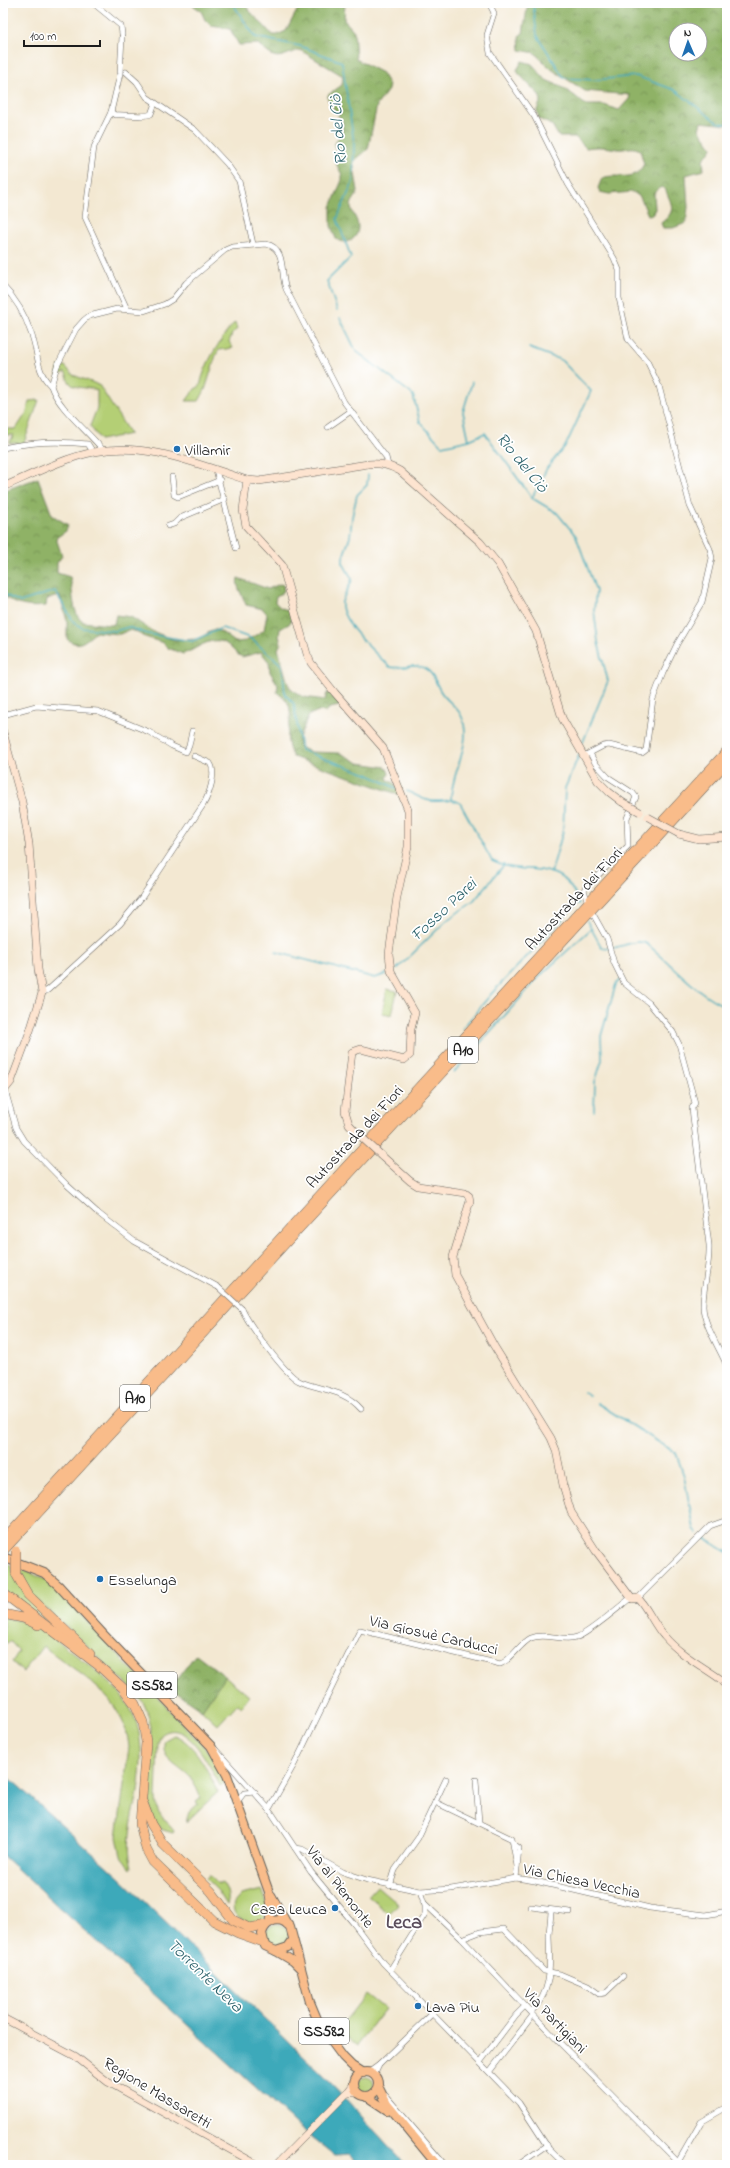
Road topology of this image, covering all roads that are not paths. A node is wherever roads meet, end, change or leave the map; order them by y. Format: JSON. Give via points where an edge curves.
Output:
{"nodes":[{"id":1,"x":93,"y":3,"type":"edge"},
{"id":2,"x":489,"y":3,"type":"edge"},
{"id":3,"x":124,"y":70,"type":"junction"},
{"id":4,"x":156,"y":103,"type":"junction"},
{"id":5,"x":111,"y":112,"type":"junction"},
{"id":6,"x":253,"y":244,"type":"junction"},
{"id":7,"x":3,"y":286,"type":"edge"},
{"id":8,"x":127,"y":309,"type":"junction"},
{"id":9,"x":51,"y":386,"type":"junction"},
{"id":10,"x":351,"y":411,"type":"junction"},
{"id":11,"x":328,"y":427,"type":"dead end"},
{"id":12,"x":3,"y":448,"type":"edge"},
{"id":13,"x":103,"y":450,"type":"junction"},
{"id":14,"x":93,"y":452,"type":"junction"},
{"id":15,"x":388,"y":465,"type":"junction"},
{"id":16,"x":216,"y":470,"type":"junction"},
{"id":17,"x":172,"y":477,"type":"dead end"},
{"id":18,"x":220,"y":480,"type":"junction"},
{"id":19,"x":248,"y":480,"type":"junction"},
{"id":20,"x":3,"y":487,"type":"edge"},
{"id":21,"x":225,"y":499,"type":"junction"},
{"id":22,"x":168,"y":526,"type":"dead end"},
{"id":23,"x":236,"y":548,"type":"dead end"},
{"id":24,"x":3,"y":715,"type":"edge"},
{"id":25,"x":192,"y":731,"type":"dead end"},
{"id":26,"x":3,"y":732,"type":"edge"},
{"id":27,"x":727,"y":751,"type":"edge"},
{"id":28,"x":587,"y":754,"type":"junction"},
{"id":29,"x":194,"y":756,"type":"dead end"},
{"id":30,"x":727,"y":762,"type":"edge"},
{"id":31,"x":727,"y":837,"type":"edge"},
{"id":32,"x":587,"y":900,"type":"dead end"},
{"id":33,"x":593,"y":914,"type":"dead end"},
{"id":34,"x":42,"y":993,"type":"junction"},
{"id":35,"x":4,"y":1089,"type":"edge"},
{"id":36,"x":727,"y":1366,"type":"edge"},
{"id":37,"x":361,"y":1409,"type":"dead end"},
{"id":38,"x":49,"y":1502,"type":"junction"},
{"id":39,"x":727,"y":1520,"type":"edge"},
{"id":40,"x":5,"y":1546,"type":"edge"},
{"id":41,"x":3,"y":1557,"type":"edge"},
{"id":42,"x":3,"y":1593,"type":"edge"},
{"id":43,"x":635,"y":1598,"type":"junction"},
{"id":44,"x":3,"y":1614,"type":"edge"},
{"id":45,"x":59,"y":1635,"type":"junction"},
{"id":46,"x":98,"y":1665,"type":"junction"},
{"id":47,"x":727,"y":1688,"type":"edge"},
{"id":48,"x":211,"y":1746,"type":"junction"},
{"id":49,"x":446,"y":1779,"type":"dead end"},
{"id":50,"x":476,"y":1780,"type":"dead end"},
{"id":51,"x":255,"y":1792,"type":"junction"},
{"id":52,"x":237,"y":1802,"type":"junction"},
{"id":53,"x":435,"y":1802,"type":"junction"},
{"id":54,"x":143,"y":1803,"type":"junction"},
{"id":55,"x":269,"y":1809,"type":"junction"},
{"id":56,"x":479,"y":1823,"type":"junction"},
{"id":57,"x":295,"y":1848,"type":"junction"},
{"id":58,"x":516,"y":1878,"type":"junction"},
{"id":59,"x":390,"y":1886,"type":"junction"},
{"id":60,"x":420,"y":1891,"type":"junction"},
{"id":61,"x":269,"y":1892,"type":"junction"},
{"id":62,"x":423,"y":1902,"type":"junction"},
{"id":63,"x":531,"y":1907,"type":"dead end"},
{"id":64,"x":551,"y":1910,"type":"junction"},
{"id":65,"x":727,"y":1911,"type":"edge"},
{"id":66,"x":570,"y":1912,"type":"dead end"},
{"id":67,"x":435,"y":1913,"type":"junction"},
{"id":68,"x":424,"y":1914,"type":"junction"},
{"id":69,"x":268,"y":1924,"type":"junction"},
{"id":70,"x":287,"y":1924,"type":"junction"},
{"id":71,"x":462,"y":1939,"type":"junction"},
{"id":72,"x":293,"y":1940,"type":"junction"},
{"id":73,"x":263,"y":1942,"type":"junction"},
{"id":74,"x":276,"y":1951,"type":"junction"},
{"id":75,"x":302,"y":1970,"type":"junction"},
{"id":76,"x":390,"y":1970,"type":"junction"},
{"id":77,"x":550,"y":1973,"type":"junction"},
{"id":78,"x":623,"y":1976,"type":"dead end"},
{"id":79,"x":525,"y":2006,"type":"junction"},
{"id":80,"x":432,"y":2014,"type":"junction"},
{"id":81,"x":532,"y":2014,"type":"junction"},
{"id":82,"x":3,"y":2018,"type":"edge"},
{"id":83,"x":481,"y":2062,"type":"junction"},
{"id":84,"x":352,"y":2066,"type":"junction"},
{"id":85,"x":490,"y":2071,"type":"junction"},
{"id":86,"x":372,"y":2078,"type":"junction"},
{"id":87,"x":355,"y":2081,"type":"junction"},
{"id":88,"x":347,"y":2093,"type":"junction"},
{"id":89,"x":358,"y":2093,"type":"junction"},
{"id":90,"x":366,"y":2096,"type":"junction"},
{"id":91,"x":727,"y":2107,"type":"edge"},
{"id":92,"x":401,"y":2119,"type":"junction"},
{"id":93,"x":547,"y":2145,"type":"junction"},
{"id":94,"x":677,"y":2164,"type":"edge"},
{"id":95,"x":258,"y":2165,"type":"edge"},
{"id":96,"x":276,"y":2165,"type":"edge"},
{"id":97,"x":437,"y":2165,"type":"edge"},
{"id":98,"x":445,"y":2165,"type":"edge"},
{"id":99,"x":518,"y":2165,"type":"edge"},
{"id":100,"x":565,"y":2165,"type":"edge"}],
"edges":[{"from":1,"to":3,"type":"street","via":[[121,26]]},
{"from":2,"to":28,"type":"street","via":[[494,13],[487,35],[490,53],[534,116],[568,184],[619,270],[619,298],[628,339],[647,361],[658,386],[690,506],[712,558],[702,602],[674,650],[653,699],[646,750],[642,753],[609,745]]},
{"from":3,"to":4,"type":"street","via":[[137,82],[147,97]]},
{"from":3,"to":5,"type":"street"},
{"from":4,"to":5,"type":"street","via":[[151,114],[147,116],[116,115]]},
{"from":4,"to":6,"type":"street","via":[[196,130],[239,181]]},
{"from":5,"to":8,"type":"street","via":[[94,146],[85,217]]},
{"from":6,"to":8,"type":"street","via":[[232,247],[220,254],[165,304],[144,311],[134,312]]},
{"from":6,"to":10,"type":"street","via":[[271,245],[280,254],[286,289],[326,371]]},
{"from":7,"to":9,"type":"street","via":[[17,303],[32,334],[41,374]]},
{"from":8,"to":9,"type":"street","via":[[89,316],[84,320],[76,329],[60,359]]},
{"from":9,"to":13,"type":"street","via":[[62,406]]},
{"from":10,"to":11,"type":"street"},
{"from":10,"to":15,"type":"street","via":[[386,457]]},
{"from":12,"to":14,"type":"street","via":[[75,442],[88,444]]},
{"from":13,"to":14,"type":"street"},
{"from":13,"to":16,"type":"street","via":[[136,450]]},
{"from":14,"to":20,"type":"street"},
{"from":15,"to":19,"type":"street","via":[[368,464],[265,480]]},
{"from":15,"to":28,"type":"street","via":[[400,471],[457,520],[494,558],[536,631],[562,718]]},
{"from":16,"to":18,"type":"street"},
{"from":16,"to":19,"type":"street"},
{"from":17,"to":18,"type":"street","via":[[174,495],[178,497]]},
{"from":18,"to":21,"type":"street"},
{"from":19,"to":43,"type":"street","bridge":true,"via":[[243,510],[246,526],[282,566],[311,663],[383,748],[408,810],[408,847],[388,954],[391,971],[415,1013],[411,1029],[410,1055],[404,1060],[361,1049],[352,1052],[345,1111],[349,1124],[418,1186],[466,1193],[469,1196],[470,1201],[453,1257],[455,1275],[494,1346],[551,1438],[571,1512],[596,1551]]},
{"from":21,"to":22,"type":"street","via":[[180,518]]},
{"from":21,"to":23,"type":"street"},
{"from":24,"to":25,"type":"street","via":[[36,706],[98,711],[150,732],[186,752]]},
{"from":26,"to":34,"type":"street","via":[[22,802],[29,844]]},
{"from":27,"to":40,"type":"highway","name":"Autostrada dei Fiori","number":"A10"},
{"from":28,"to":31,"type":"street","bridge":true,"via":[[604,788],[622,802],[679,834],[699,839]]},
{"from":28,"to":32,"type":"street","via":[[604,773],[636,797],[628,818],[628,846],[586,887],[584,890]]},
{"from":29,"to":34,"type":"street","via":[[210,763],[213,770],[210,788],[203,805],[142,897],[120,924]]},
{"from":30,"to":38,"type":"highway","name":"Autostrada dei Fiori","number":"A10"},
{"from":33,"to":36,"type":"street","via":[[609,944],[614,963],[624,983],[649,1003],[680,1044],[695,1103],[692,1108],[710,1256],[704,1294],[704,1315]]},
{"from":34,"to":35,"type":"street","via":[[11,1082]]},
{"from":35,"to":37,"type":"street","bridge":true,"via":[[16,1128],[24,1140],[98,1213],[134,1241],[218,1287],[242,1309],[258,1335],[291,1375],[301,1382],[345,1395]]},
{"from":38,"to":40,"type":"highway","name":"Autostrada dei Fiori","number":"A10"},
{"from":38,"to":46,"type":"highway","bridge":true,"via":[[23,1536],[16,1552],[16,1574],[28,1595],[88,1651]]},
{"from":39,"to":43,"type":"street","name":"Via Giosuè Carducci","via":[[710,1526]]},
{"from":41,"to":48,"type":"main road","number":"SS582","via":[[44,1573],[58,1585]]},
{"from":42,"to":45,"type":"highway"},
{"from":43,"to":47,"type":"street","via":[[664,1636],[723,1681]]},
{"from":43,"to":55,"type":"street","name":"Via Giosuè Carducci","via":[[582,1635],[572,1638],[532,1638],[500,1664],[360,1630],[295,1763]]},
{"from":44,"to":45,"type":"highway","via":[[29,1620]]},
{"from":45,"to":46,"type":"highway"},
{"from":46,"to":54,"type":"highway","via":[[127,1692],[143,1722],[146,1752]]},
{"from":48,"to":51,"type":"street","name":"Via al Piemonte"},
{"from":48,"to":52,"type":"main road","number":"SS582","via":[[224,1766]]},
{"from":49,"to":53,"type":"street"},
{"from":50,"to":56,"type":"street"},
{"from":51,"to":52,"type":"street","via":[[244,1793]]},
{"from":51,"to":55,"type":"street","name":"Via al Piemonte"},
{"from":52,"to":61,"type":"main road","number":"SS582"},
{"from":53,"to":56,"type":"street"},
{"from":53,"to":59,"type":"street","via":[[418,1838],[395,1870]]},
{"from":54,"to":69,"type":"highway","via":[[163,1844],[211,1891],[233,1920],[249,1928]]},
{"from":54,"to":73,"type":"highway","via":[[140,1824],[142,1837],[149,1855],[160,1871],[214,1921]]},
{"from":55,"to":57,"type":"street","name":"Via al Piemonte"},
{"from":56,"to":58,"type":"street","via":[[512,1839],[515,1845]]},
{"from":57,"to":59,"type":"street","name":"Via Chiesa Vecchia","via":[[302,1849],[343,1872]]},
{"from":57,"to":76,"type":"street","name":"Via al Piemonte","via":[[311,1872]]},
{"from":58,"to":60,"type":"street","name":"Via Chiesa Vecchia","via":[[451,1889]]},
{"from":58,"to":65,"type":"street","name":"Via Chiesa Vecchia","via":[[650,1908],[706,1915]]},
{"from":59,"to":60,"type":"street","name":"Via Chiesa Vecchia"},
{"from":60,"to":62,"type":"street"},
{"from":61,"to":69,"type":"main road","number":"SS582","via":[[272,1909]]},
{"from":61,"to":70,"type":"main road","number":"SS582"},
{"from":62,"to":67,"type":"street","name":"Via Partigiani"},
{"from":62,"to":68,"type":"street"},
{"from":63,"to":64,"type":"street"},
{"from":64,"to":66,"type":"street"},
{"from":64,"to":77,"type":"street"},
{"from":67,"to":68,"type":"street"},
{"from":67,"to":71,"type":"street","name":"Via Partigiani"},
{"from":68,"to":76,"type":"street"},
{"from":69,"to":70,"type":"main road","via":[[278,1920]]},
{"from":69,"to":73,"type":"main road","via":[[262,1933]]},
{"from":70,"to":72,"type":"main road","via":[[292,1931]]},
{"from":71,"to":77,"type":"street","via":[[480,1932],[504,1929],[544,1971]]},
{"from":71,"to":79,"type":"street","name":"Via Partigiani"},
{"from":72,"to":74,"type":"main road","via":[[288,1947]]},
{"from":72,"to":75,"type":"main road","number":"SS582"},
{"from":73,"to":74,"type":"main road","via":[[268,1948]]},
{"from":74,"to":75,"type":"main road"},
{"from":75,"to":84,"type":"main road","number":"SS582","via":[[313,2011],[320,2026]]},
{"from":76,"to":80,"type":"street","name":"Via al Piemonte"},
{"from":77,"to":78,"type":"street","via":[[560,1974],[588,1986],[599,1994],[605,1993]]},
{"from":77,"to":81,"type":"street","via":[[549,1981]]},
{"from":79,"to":81,"type":"street","name":"Via Partigiani"},
{"from":79,"to":83,"type":"street"},
{"from":80,"to":83,"type":"street","name":"Via al Piemonte"},
{"from":80,"to":86,"type":"street","via":[[379,2065]]},
{"from":81,"to":85,"type":"street"},
{"from":81,"to":94,"type":"street","name":"Via Partigiani"},
{"from":82,"to":95,"type":"street","name":"Regione Massaretti","via":[[75,2056],[108,2082]]},
{"from":83,"to":85,"type":"street","name":"Via al Piemonte"},
{"from":84,"to":86,"type":"main road","number":"SS582"},
{"from":84,"to":87,"type":"main road","number":"SS582"},
{"from":85,"to":93,"type":"street","name":"Via al Piemonte","via":[[519,2103]]},
{"from":86,"to":87,"type":"main road"},
{"from":86,"to":90,"type":"main road","via":[[373,2094]]},
{"from":86,"to":92,"type":"main road","via":[[380,2094]]},
{"from":87,"to":88,"type":"street"},
{"from":87,"to":89,"type":"main road"},
{"from":88,"to":89,"type":"street"},
{"from":88,"to":96,"type":"street"},
{"from":89,"to":90,"type":"main road"},
{"from":90,"to":92,"type":"main road"},
{"from":91,"to":94,"type":"street","via":[[701,2122]]},
{"from":92,"to":97,"type":"main road"},
{"from":92,"to":98,"type":"street"},
{"from":93,"to":99,"type":"street"},
{"from":93,"to":100,"type":"street","name":"Via al Piemonte"}]}
